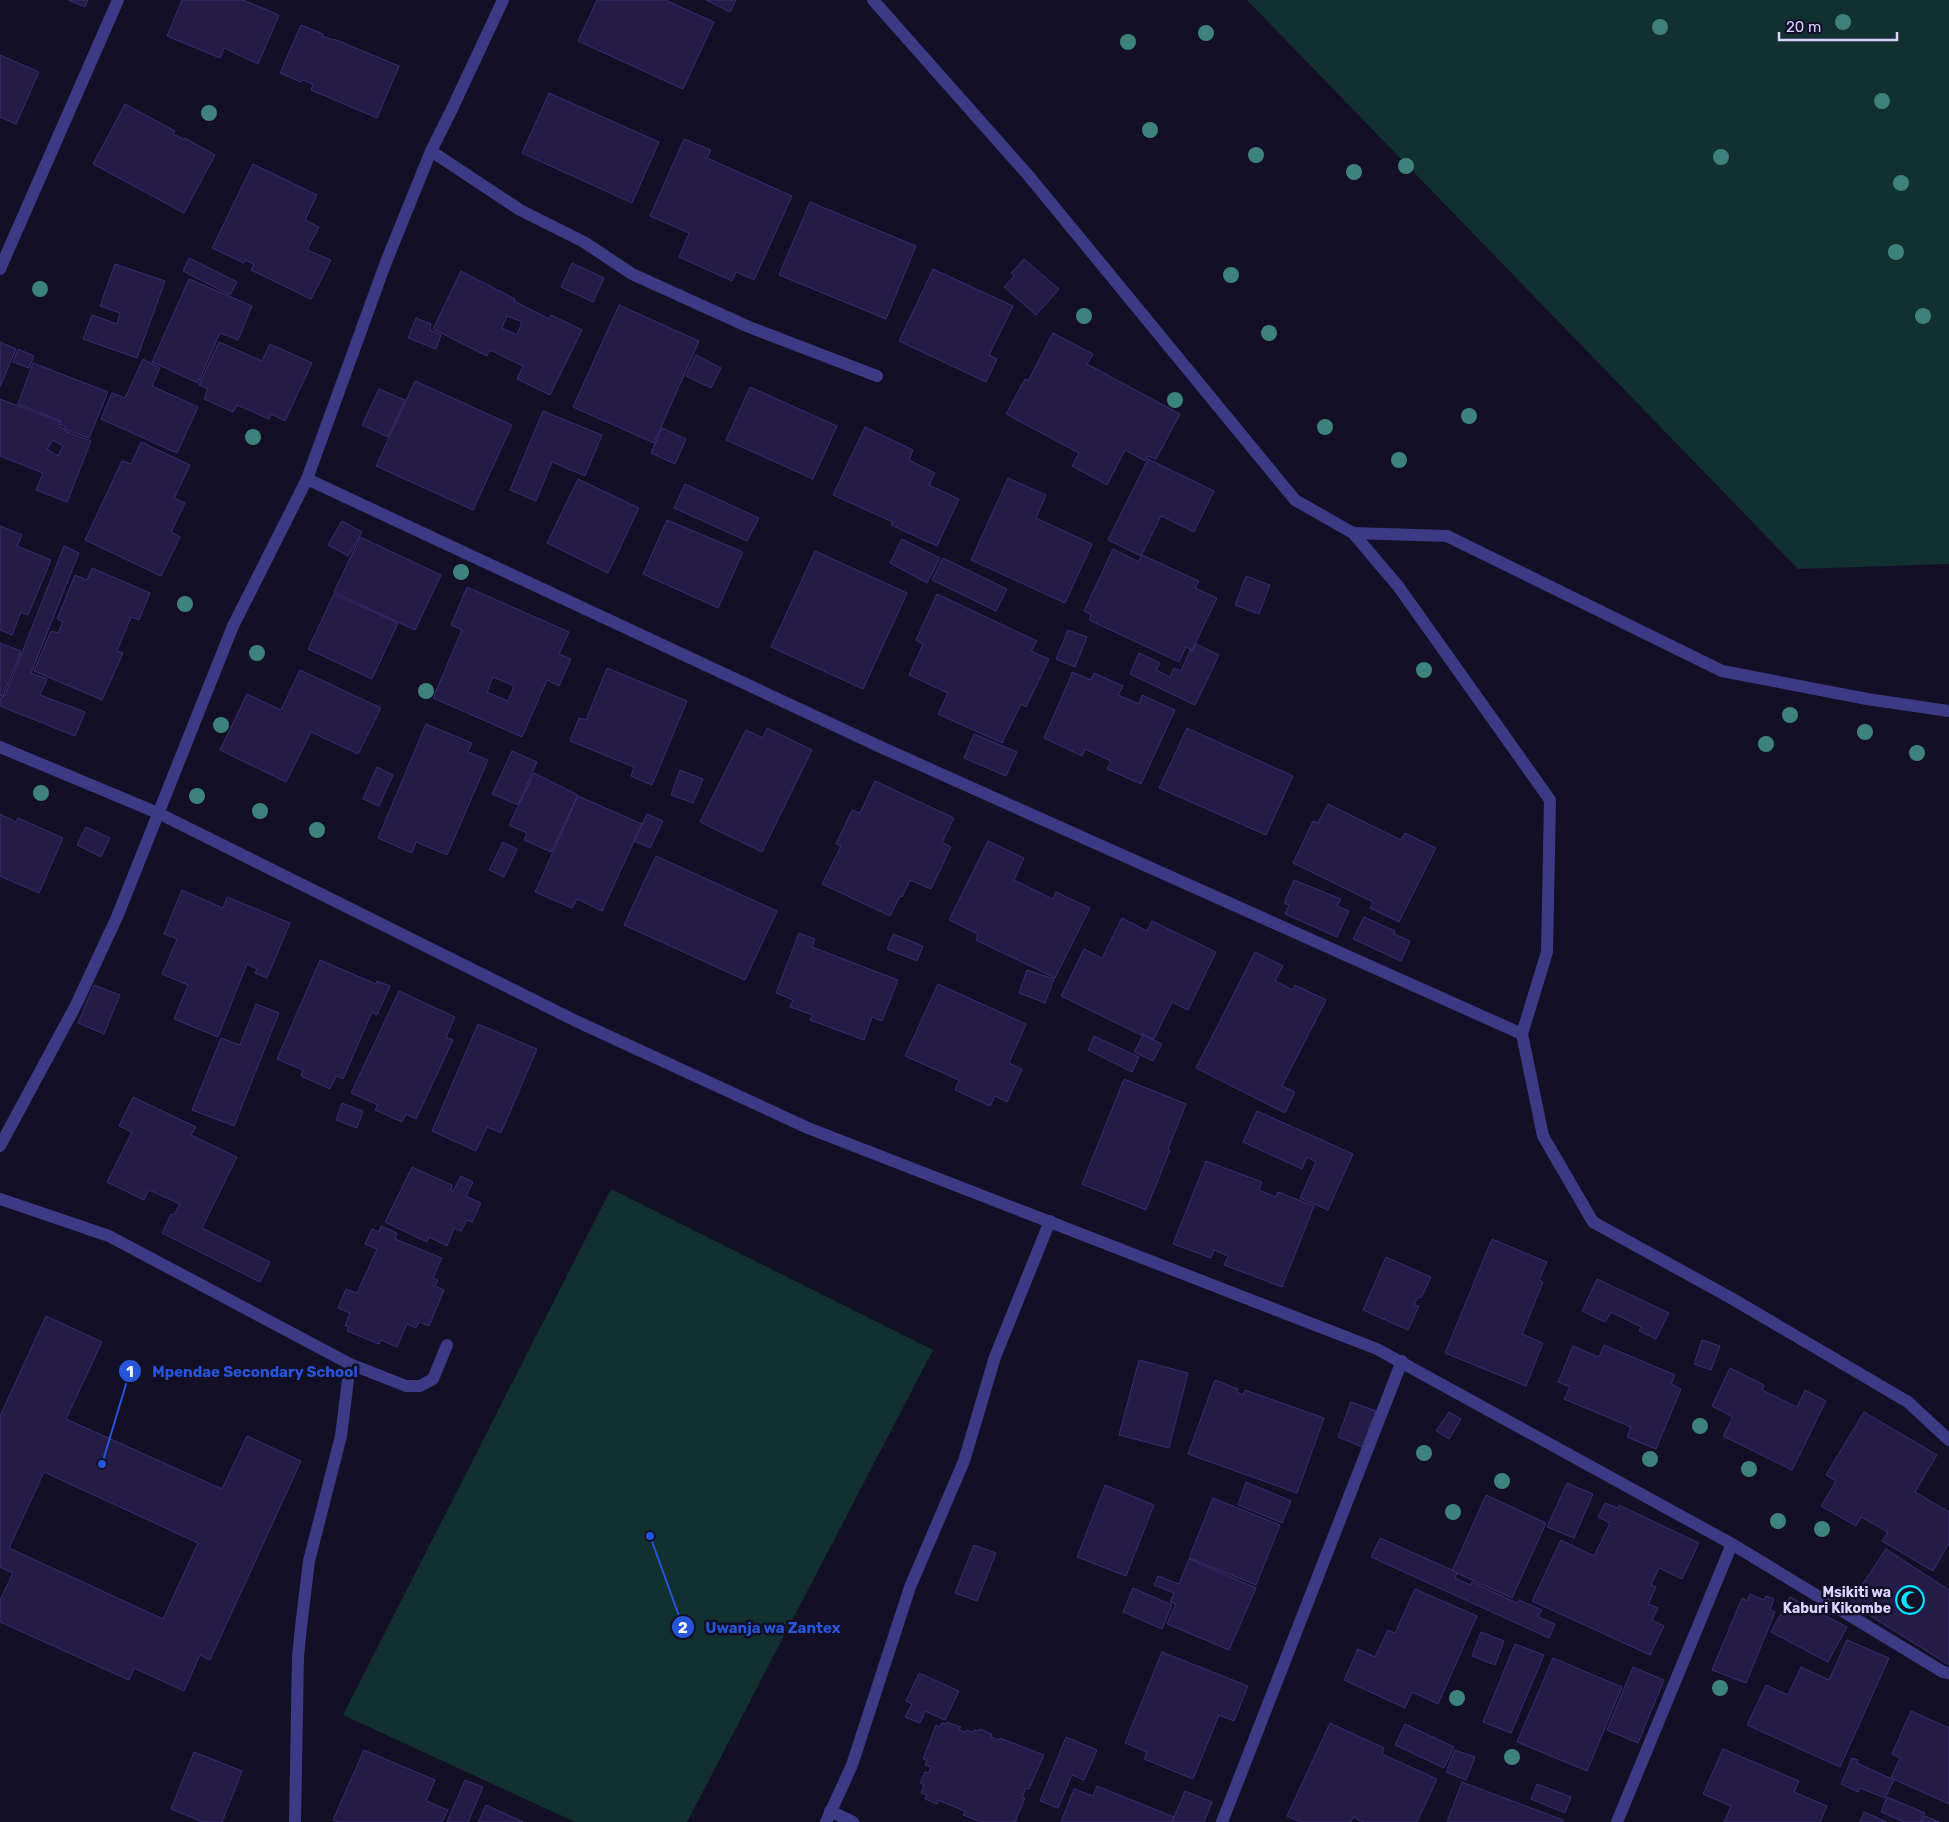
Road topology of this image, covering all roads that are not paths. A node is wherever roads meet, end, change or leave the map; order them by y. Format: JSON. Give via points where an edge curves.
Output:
{"nodes":[{"id":1,"x":118,"y":0,"type":"edge"},
{"id":2,"x":503,"y":0,"type":"edge"},
{"id":3,"x":873,"y":0,"type":"edge"},
{"id":4,"x":431,"y":151,"type":"junction"},
{"id":5,"x":0,"y":269,"type":"edge"},
{"id":6,"x":877,"y":376,"type":"dead end"},
{"id":7,"x":307,"y":479,"type":"junction"},
{"id":8,"x":1353,"y":533,"type":"junction"},
{"id":9,"x":1949,"y":710,"type":"edge"},
{"id":10,"x":0,"y":747,"type":"edge"},
{"id":11,"x":158,"y":813,"type":"junction"},
{"id":12,"x":1522,"y":1034,"type":"junction"},
{"id":13,"x":0,"y":1146,"type":"edge"},
{"id":14,"x":0,"y":1199,"type":"edge"},
{"id":15,"x":1050,"y":1221,"type":"junction"},
{"id":16,"x":447,"y":1345,"type":"dead end"},
{"id":17,"x":1402,"y":1361,"type":"junction"},
{"id":18,"x":350,"y":1364,"type":"junction"},
{"id":19,"x":1949,"y":1440,"type":"edge"},
{"id":20,"x":1732,"y":1544,"type":"junction"},
{"id":21,"x":1949,"y":1674,"type":"edge"},
{"id":22,"x":828,"y":1817,"type":"edge"},
{"id":23,"x":295,"y":1822,"type":"edge"},
{"id":24,"x":853,"y":1822,"type":"edge"},
{"id":25,"x":1222,"y":1822,"type":"edge"},
{"id":26,"x":1617,"y":1822,"type":"edge"}],
"edges":[{"from":1,"to":5,"type":"street"},
{"from":2,"to":4,"type":"street"},
{"from":3,"to":8,"type":"street","via":[[1028,175],[1295,500]]},
{"from":4,"to":6,"type":"street","via":[[520,210],[584,242],[632,274],[749,327]]},
{"from":4,"to":7,"type":"street","via":[[386,262]]},
{"from":7,"to":11,"type":"street","via":[[233,626]]},
{"from":7,"to":12,"type":"street","via":[[876,745]]},
{"from":8,"to":9,"type":"street","via":[[1447,536],[1722,672],[1867,699]]},
{"from":8,"to":12,"type":"street","via":[[1398,586],[1550,800],[1547,952]]},
{"from":10,"to":11,"type":"street"},
{"from":11,"to":13,"type":"street","via":[[117,917],[76,1006]]},
{"from":11,"to":15,"type":"street","via":[[578,1022],[808,1128]]},
{"from":12,"to":19,"type":"street","via":[[1544,1136],[1593,1222],[1908,1402]]},
{"from":14,"to":18,"type":"street","via":[[108,1236]]},
{"from":15,"to":17,"type":"street"},
{"from":15,"to":22,"type":"street","via":[[994,1357],[964,1461],[910,1587],[852,1765]]},
{"from":16,"to":18,"type":"street","via":[[433,1379],[420,1386],[406,1386]]},
{"from":17,"to":20,"type":"street"},
{"from":17,"to":25,"type":"street"},
{"from":18,"to":23,"type":"street","via":[[341,1436],[309,1561],[301,1627]]},
{"from":20,"to":21,"type":"street"},
{"from":20,"to":26,"type":"street"},
{"from":22,"to":24,"type":"street"}]}
